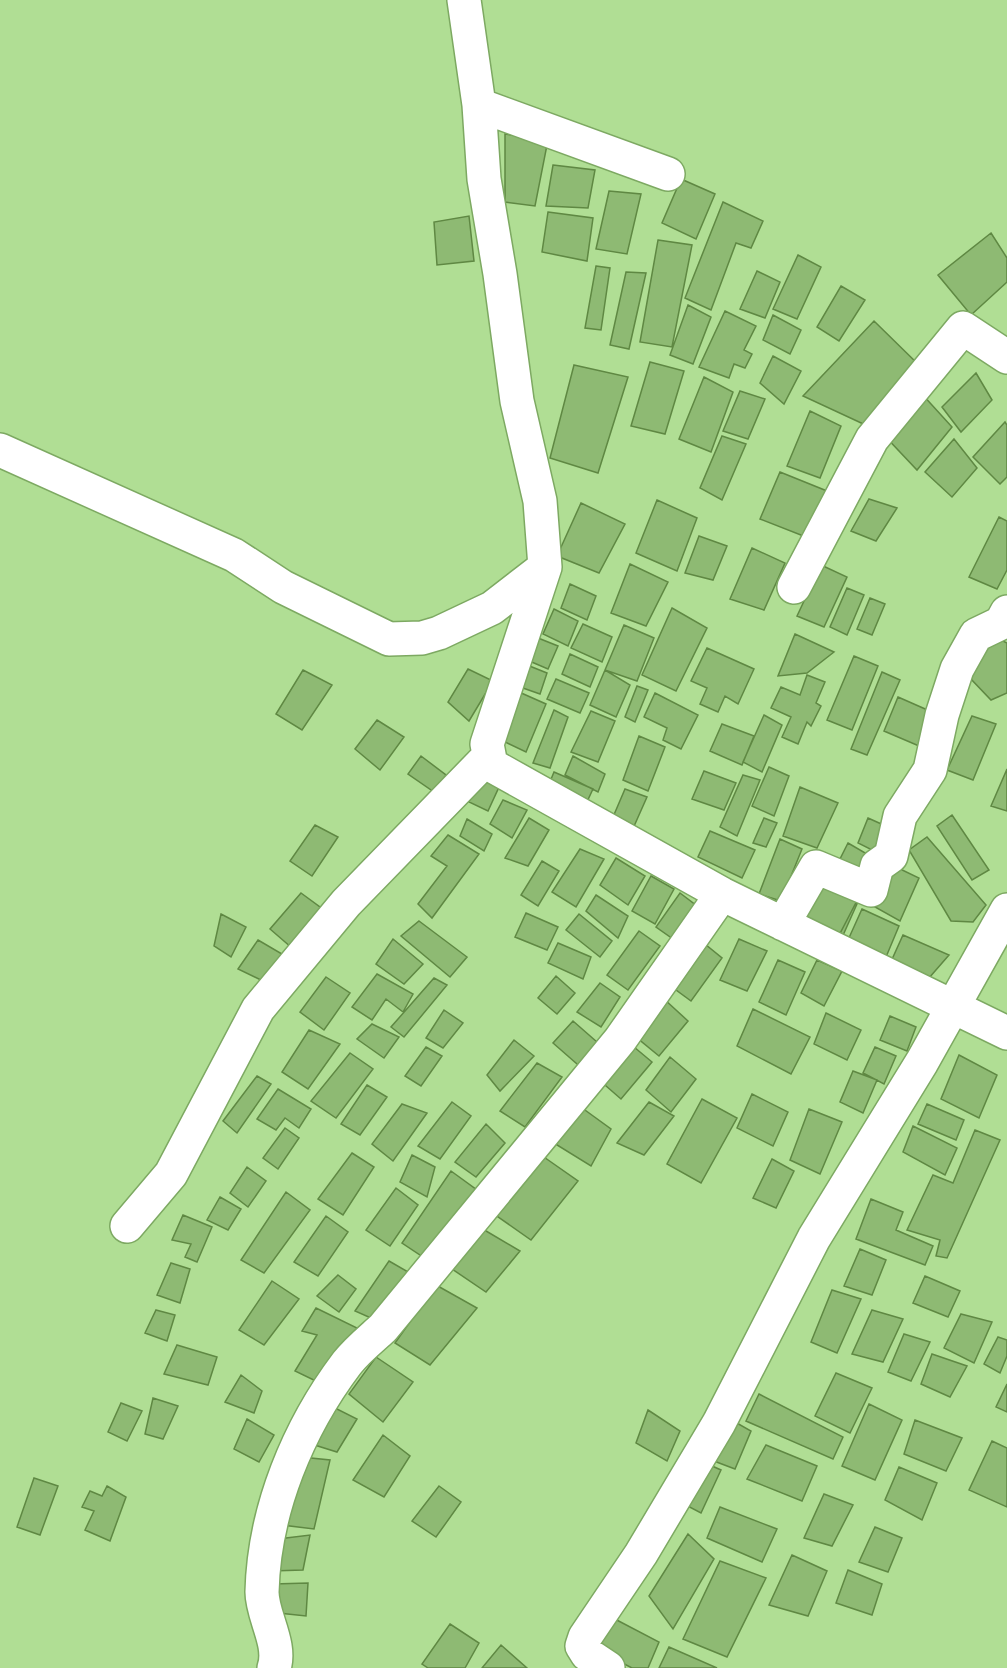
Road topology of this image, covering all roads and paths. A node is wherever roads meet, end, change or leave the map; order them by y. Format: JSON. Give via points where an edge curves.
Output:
{"nodes":[{"id":1,"x":464,"y":0,"type":"edge"},
{"id":2,"x":479,"y":105,"type":"junction"},
{"id":3,"x":668,"y":174,"type":"dead end"},
{"id":4,"x":1007,"y":357,"type":"edge"},
{"id":5,"x":0,"y":450,"type":"edge"},
{"id":6,"x":545,"y":567,"type":"junction"},
{"id":7,"x":794,"y":587,"type":"dead end"},
{"id":8,"x":1007,"y":612,"type":"edge"},
{"id":9,"x":488,"y":757,"type":"junction"},
{"id":10,"x":722,"y":894,"type":"junction"},
{"id":11,"x":1007,"y":910,"type":"edge"},
{"id":12,"x":783,"y":924,"type":"junction"},
{"id":13,"x":952,"y":1007,"type":"junction"},
{"id":14,"x":1007,"y":1033,"type":"edge"},
{"id":15,"x":127,"y":1226,"type":"dead end"},
{"id":16,"x":274,"y":1668,"type":"edge"},
{"id":17,"x":608,"y":1668,"type":"edge"}],
"edges":[{"from":1,"to":2,"type":"street"},
{"from":2,"to":3,"type":"street"},
{"from":2,"to":6,"type":"street","via":[[484,179],[517,401],[540,501]]},
{"from":4,"to":7,"type":"street","via":[[963,328],[872,439]]},
{"from":5,"to":6,"type":"street","via":[[234,555],[283,587],[389,639],[440,633],[492,608]]},
{"from":6,"to":9,"type":"street","via":[[487,744]]},
{"from":8,"to":12,"type":"street","via":[[1001,623],[976,635],[957,669],[930,770],[900,816],[891,856],[877,866],[871,890],[816,867]]},
{"from":9,"to":10,"type":"street","via":[[498,770]]},
{"from":9,"to":15,"type":"street","via":[[346,903],[258,1009],[171,1174]]},
{"from":10,"to":12,"type":"street"},
{"from":10,"to":16,"type":"street","via":[[620,1040],[383,1328],[349,1362],[316,1409],[277,1495],[268,1538],[262,1594],[271,1629]]},
{"from":11,"to":13,"type":"street"},
{"from":12,"to":13,"type":"street"},
{"from":13,"to":14,"type":"street"},
{"from":13,"to":17,"type":"street","via":[[814,1238],[719,1422],[641,1554],[585,1636],[582,1646],[587,1654]]}]}
